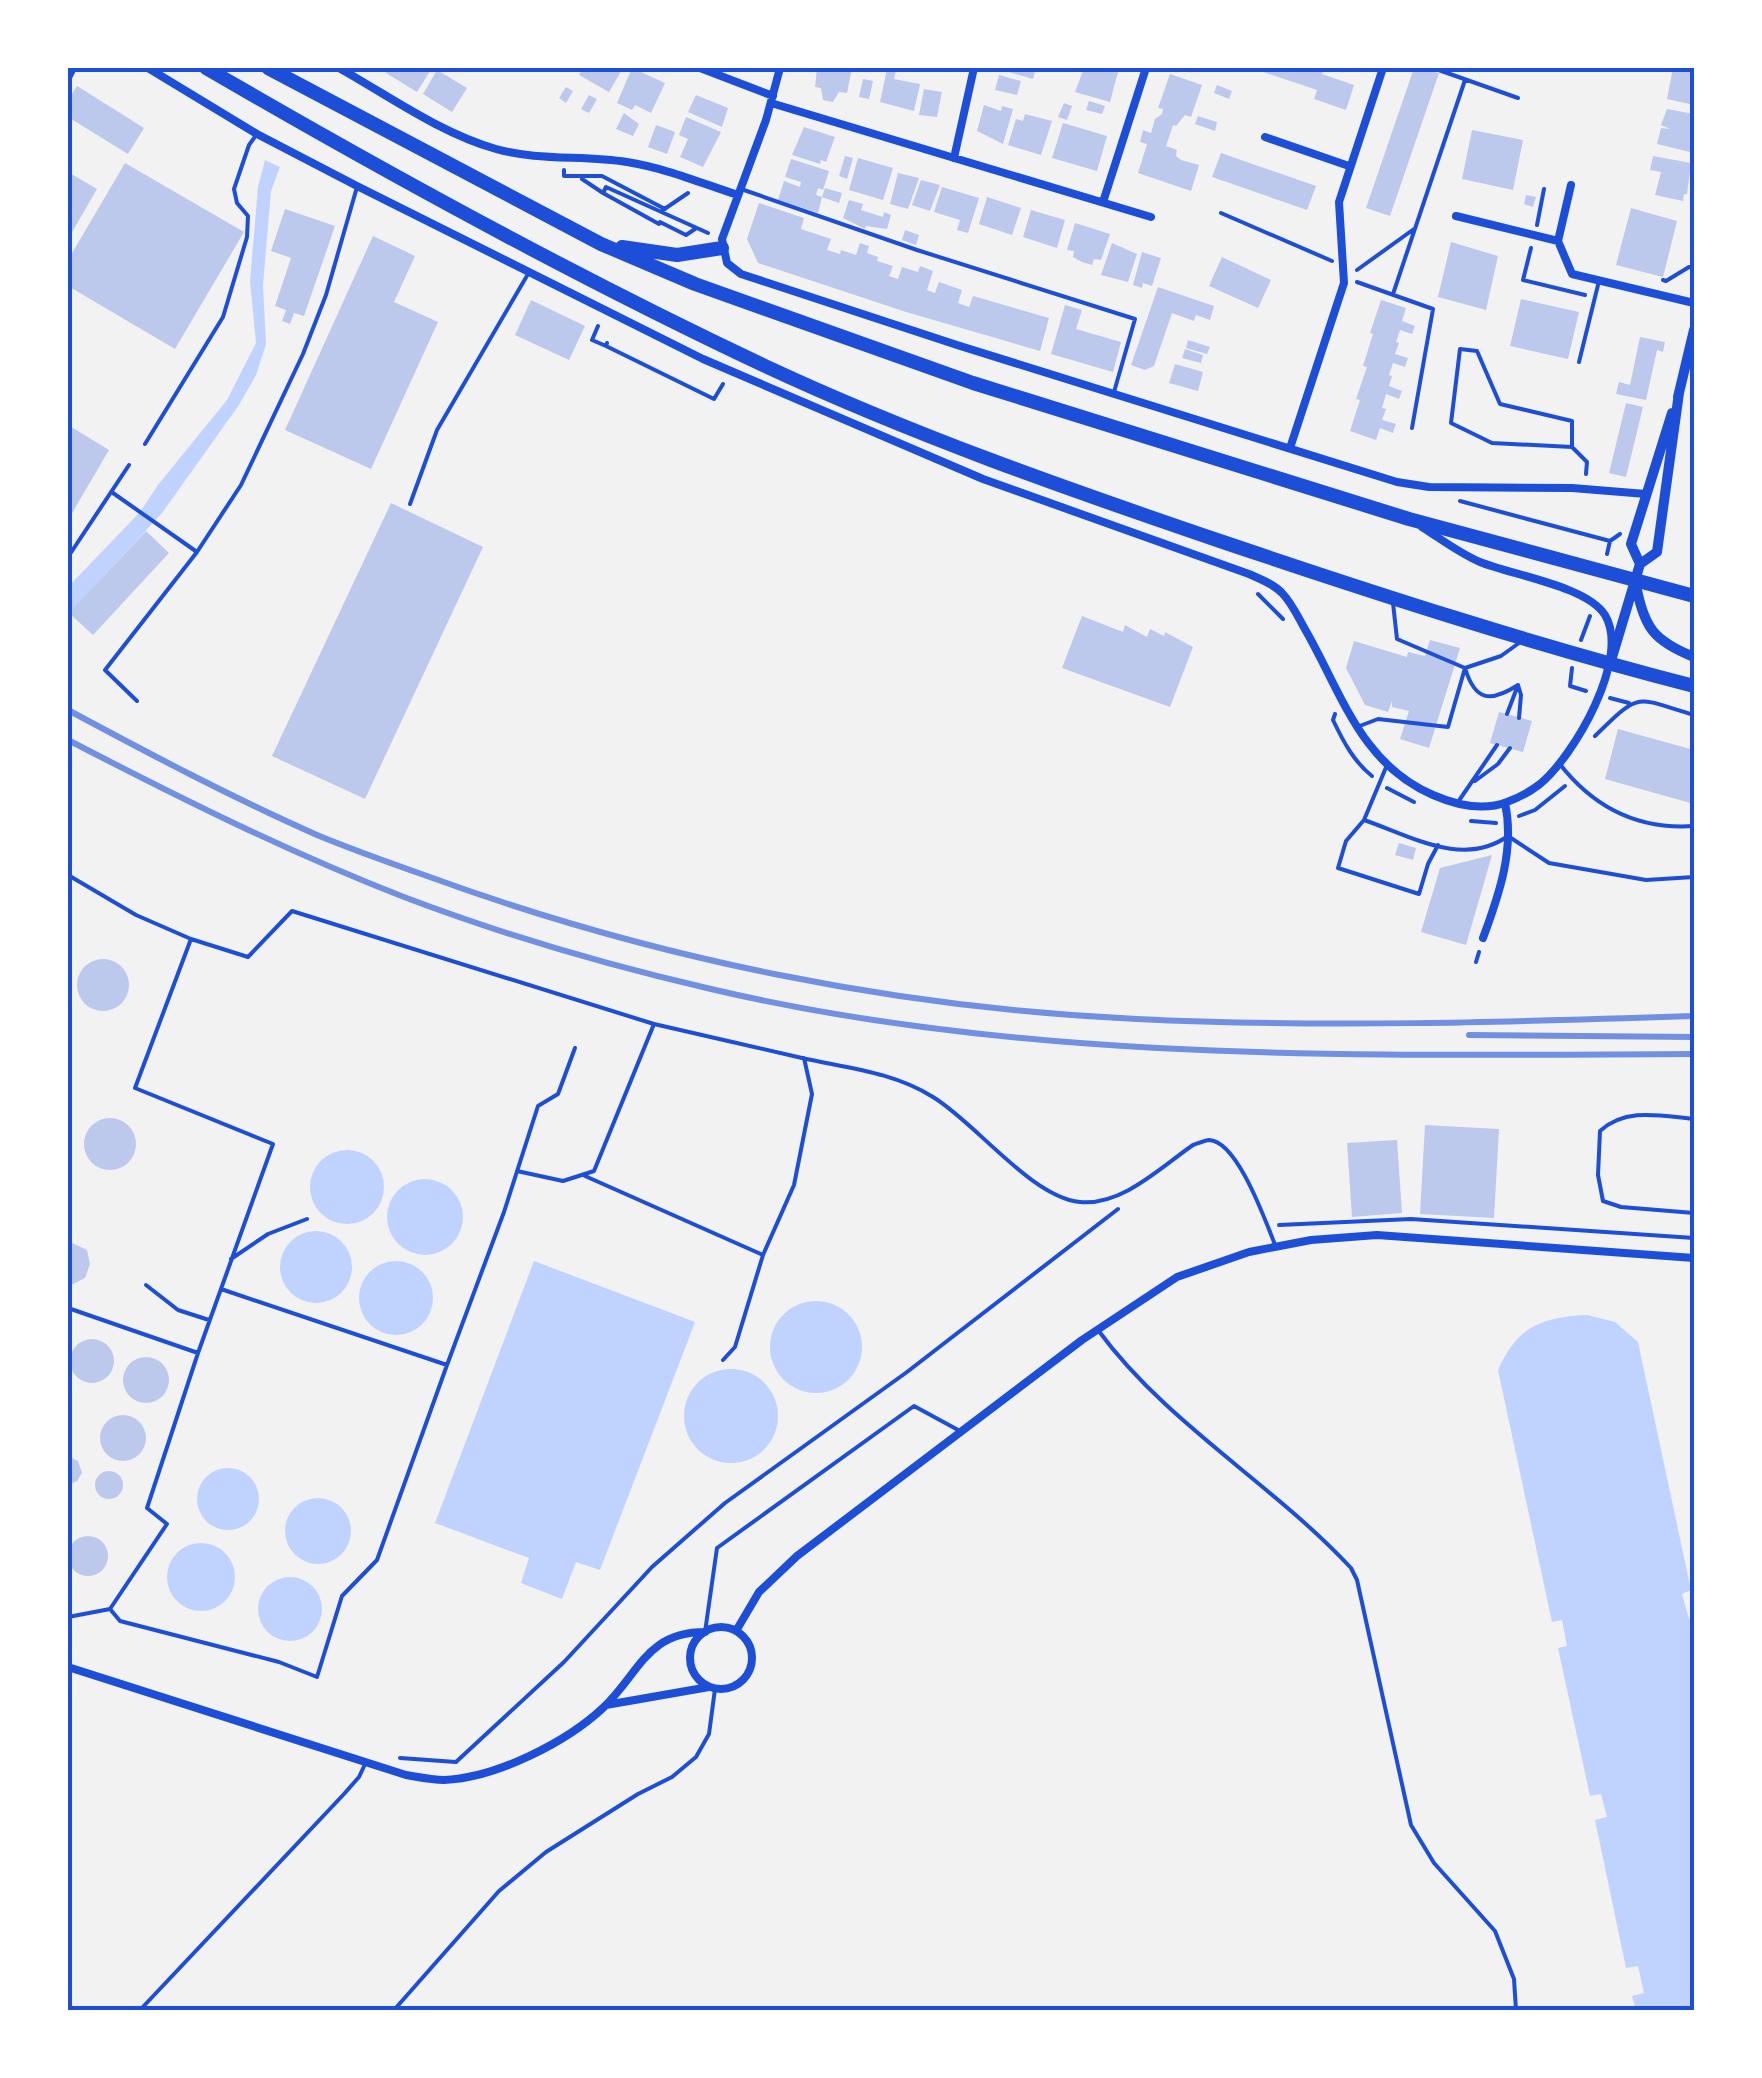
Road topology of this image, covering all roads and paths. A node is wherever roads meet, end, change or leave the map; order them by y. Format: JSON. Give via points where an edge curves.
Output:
{"nodes":[{"id":1,"x":75,"y":68,"type":"edge"},
{"id":2,"x":148,"y":68,"type":"edge"},
{"id":3,"x":206,"y":68,"type":"edge"},
{"id":4,"x":268,"y":68,"type":"edge"},
{"id":5,"x":338,"y":68,"type":"edge"},
{"id":6,"x":700,"y":68,"type":"edge"},
{"id":7,"x":780,"y":68,"type":"edge"},
{"id":8,"x":974,"y":68,"type":"edge"},
{"id":9,"x":1146,"y":68,"type":"edge"},
{"id":10,"x":1383,"y":68,"type":"edge"},
{"id":11,"x":1432,"y":68,"type":"edge"},
{"id":12,"x":1465,"y":80,"type":"junction"},
{"id":13,"x":68,"y":82,"type":"edge"},
{"id":14,"x":1518,"y":98,"type":"dead end"},
{"id":15,"x":772,"y":99,"type":"junction"},
{"id":16,"x":258,"y":134,"type":"junction"},
{"id":17,"x":1266,"y":137,"type":"dead end"},
{"id":18,"x":565,"y":158,"type":"junction"},
{"id":19,"x":954,"y":158,"type":"junction"},
{"id":20,"x":1349,"y":166,"type":"junction"},
{"id":21,"x":579,"y":176,"type":"junction"},
{"id":22,"x":702,"y":183,"type":"junction"},
{"id":23,"x":1571,"y":185,"type":"dead end"},
{"id":24,"x":357,"y":186,"type":"junction"},
{"id":25,"x":1544,"y":189,"type":"dead end"},
{"id":26,"x":739,"y":192,"type":"junction"},
{"id":27,"x":603,"y":193,"type":"junction"},
{"id":28,"x":1103,"y":202,"type":"junction"},
{"id":29,"x":665,"y":209,"type":"junction"},
{"id":30,"x":659,"y":213,"type":"junction"},
{"id":31,"x":1222,"y":213,"type":"dead end"},
{"id":32,"x":1151,"y":216,"type":"dead end"},
{"id":33,"x":1456,"y":216,"type":"dead end"},
{"id":34,"x":696,"y":228,"type":"junction"},
{"id":35,"x":1414,"y":229,"type":"junction"},
{"id":36,"x":1534,"y":236,"type":"junction"},
{"id":37,"x":1558,"y":241,"type":"junction"},
{"id":38,"x":602,"y":244,"type":"junction"},
{"id":39,"x":722,"y":244,"type":"junction"},
{"id":40,"x":1345,"y":266,"type":"junction"},
{"id":41,"x":1694,"y":268,"type":"edge"},
{"id":42,"x":530,"y":271,"type":"junction"},
{"id":43,"x":1345,"y":278,"type":"junction"},
{"id":44,"x":1598,"y":281,"type":"junction"},
{"id":45,"x":1644,"y":292,"type":"junction"},
{"id":46,"x":1393,"y":294,"type":"junction"},
{"id":47,"x":1594,"y":298,"type":"junction"},
{"id":48,"x":1694,"y":303,"type":"edge"},
{"id":49,"x":598,"y":326,"type":"dead end"},
{"id":50,"x":1694,"y":330,"type":"edge"},
{"id":51,"x":1580,"y":362,"type":"dead end"},
{"id":52,"x":1689,"y":373,"type":"edge"},
{"id":53,"x":723,"y":384,"type":"dead end"},
{"id":54,"x":1114,"y":392,"type":"junction"},
{"id":55,"x":1679,"y":393,"type":"junction"},
{"id":56,"x":1412,"y":428,"type":"dead end"},
{"id":57,"x":145,"y":444,"type":"dead end"},
{"id":58,"x":1572,"y":447,"type":"junction"},
{"id":59,"x":1290,"y":448,"type":"junction"},
{"id":60,"x":129,"y":465,"type":"dead end"},
{"id":61,"x":1453,"y":488,"type":"junction"},
{"id":62,"x":1586,"y":489,"type":"junction"},
{"id":63,"x":113,"y":493,"type":"junction"},
{"id":64,"x":1646,"y":494,"type":"junction"},
{"id":65,"x":410,"y":504,"type":"dead end"},
{"id":66,"x":1410,"y":519,"type":"junction"},
{"id":67,"x":1610,"y":542,"type":"dead end"},
{"id":68,"x":197,"y":552,"type":"junction"},
{"id":69,"x":68,"y":558,"type":"edge"},
{"id":70,"x":1640,"y":564,"type":"junction"},
{"id":71,"x":1635,"y":579,"type":"junction"},
{"id":72,"x":1694,"y":596,"type":"edge"},
{"id":73,"x":1392,"y":599,"type":"junction"},
{"id":74,"x":1590,"y":613,"type":"dead end"},
{"id":75,"x":1582,"y":635,"type":"dead end"},
{"id":76,"x":1523,"y":640,"type":"junction"},
{"id":77,"x":1694,"y":656,"type":"edge"},
{"id":78,"x":1610,"y":664,"type":"junction"},
{"id":79,"x":1465,"y":668,"type":"junction"},
{"id":80,"x":1570,"y":676,"type":"dead end"},
{"id":81,"x":1518,"y":685,"type":"junction"},
{"id":82,"x":1570,"y":686,"type":"dead end"},
{"id":83,"x":1694,"y":686,"type":"edge"},
{"id":84,"x":137,"y":701,"type":"dead end"},
{"id":85,"x":1506,"y":714,"type":"dead end"},
{"id":86,"x":1519,"y":718,"type":"dead end"},
{"id":87,"x":1354,"y":728,"type":"junction"},
{"id":88,"x":1498,"y":745,"type":"dead end"},
{"id":89,"x":1510,"y":748,"type":"dead end"},
{"id":90,"x":1559,"y":762,"type":"junction"},
{"id":91,"x":1387,"y":764,"type":"junction"},
{"id":92,"x":1472,"y":784,"type":"junction"},
{"id":93,"x":1458,"y":802,"type":"junction"},
{"id":94,"x":1505,"y":804,"type":"junction"},
{"id":95,"x":1364,"y":820,"type":"junction"},
{"id":96,"x":1694,"y":826,"type":"edge"},
{"id":97,"x":1508,"y":836,"type":"junction"},
{"id":98,"x":1438,"y":845,"type":"junction"},
{"id":99,"x":68,"y":874,"type":"edge"},
{"id":100,"x":1694,"y":877,"type":"edge"},
{"id":101,"x":1482,"y":938,"type":"dead end"},
{"id":102,"x":190,"y":939,"type":"junction"},
{"id":103,"x":654,"y":1024,"type":"junction"},
{"id":104,"x":575,"y":1048,"type":"dead end"},
{"id":105,"x":804,"y":1058,"type":"junction"},
{"id":106,"x":1694,"y":1118,"type":"edge"},
{"id":107,"x":517,"y":1171,"type":"junction"},
{"id":108,"x":583,"y":1175,"type":"junction"},
{"id":109,"x":1694,"y":1213,"type":"edge"},
{"id":110,"x":308,"y":1218,"type":"dead end"},
{"id":111,"x":1276,"y":1247,"type":"junction"},
{"id":112,"x":763,"y":1255,"type":"junction"},
{"id":113,"x":1694,"y":1258,"type":"edge"},
{"id":114,"x":232,"y":1259,"type":"junction"},
{"id":115,"x":146,"y":1284,"type":"dead end"},
{"id":116,"x":221,"y":1289,"type":"junction"},
{"id":117,"x":68,"y":1308,"type":"edge"},
{"id":118,"x":210,"y":1320,"type":"junction"},
{"id":119,"x":1098,"y":1330,"type":"junction"},
{"id":120,"x":198,"y":1352,"type":"junction"},
{"id":121,"x":723,"y":1360,"type":"dead end"},
{"id":122,"x":446,"y":1366,"type":"junction"},
{"id":123,"x":962,"y":1432,"type":"junction"},
{"id":124,"x":110,"y":1609,"type":"junction"},
{"id":125,"x":68,"y":1617,"type":"edge"},
{"id":126,"x":736,"y":1630,"type":"junction"},
{"id":127,"x":705,"y":1632,"type":"junction"},
{"id":128,"x":68,"y":1667,"type":"edge"},
{"id":129,"x":712,"y":1688,"type":"junction"},
{"id":130,"x":606,"y":1705,"type":"junction"},
{"id":131,"x":366,"y":1762,"type":"junction"},
{"id":132,"x":140,"y":2010,"type":"edge"},
{"id":133,"x":394,"y":2010,"type":"edge"},
{"id":134,"x":1516,"y":2010,"type":"edge"}],
"edges":[{"from":1,"to":13,"type":"lane"},
{"from":2,"to":16,"type":"street"},
{"from":3,"to":73,"type":"highway","via":[[501,234],[768,367],[1037,477]]},
{"from":4,"to":38,"type":"highway"},
{"from":5,"to":18,"type":"street","via":[[468,140]]},
{"from":6,"to":15,"type":"street"},
{"from":7,"to":15,"type":"street"},
{"from":8,"to":19,"type":"street"},
{"from":9,"to":28,"type":"street"},
{"from":10,"to":20,"type":"street"},
{"from":11,"to":12,"type":"path"},
{"from":12,"to":14,"type":"path"},
{"from":12,"to":35,"type":"path"},
{"from":15,"to":19,"type":"street"},
{"from":15,"to":26,"type":"street"},
{"from":16,"to":24,"type":"street"},
{"from":16,"to":57,"type":"lane","via":[[234,189],[248,216],[247,237],[223,316]]},
{"from":17,"to":20,"type":"street"},
{"from":18,"to":21,"type":"path","via":[[564,176]]},
{"from":18,"to":22,"type":"street","via":[[624,161]]},
{"from":19,"to":28,"type":"street"},
{"from":20,"to":40,"type":"street","via":[[1338,217]]},
{"from":21,"to":27,"type":"path"},
{"from":21,"to":29,"type":"path","via":[[602,176]]},
{"from":22,"to":26,"type":"street"},
{"from":22,"to":29,"type":"path"},
{"from":23,"to":37,"type":"street"},
{"from":24,"to":42,"type":"street"},
{"from":24,"to":68,"type":"lane","via":[[303,354],[241,484]]},
{"from":25,"to":36,"type":"path"},
{"from":26,"to":39,"type":"street"},
{"from":26,"to":54,"type":"lane","via":[[1136,319]]},
{"from":27,"to":30,"type":"path","via":[[606,187]]},
{"from":27,"to":34,"type":"path","via":[[686,235]]},
{"from":28,"to":32,"type":"street"},
{"from":29,"to":30,"type":"path"},
{"from":30,"to":34,"type":"path"},
{"from":31,"to":40,"type":"path"},
{"from":33,"to":36,"type":"street"},
{"from":34,"to":39,"type":"path"},
{"from":35,"to":43,"type":"path"},
{"from":35,"to":46,"type":"path"},
{"from":36,"to":37,"type":"street"},
{"from":36,"to":47,"type":"path","via":[[1523,280]]},
{"from":37,"to":44,"type":"street","via":[[1572,274]]},
{"from":38,"to":39,"type":"highway","via":[[678,256]]},
{"from":38,"to":66,"type":"highway","via":[[972,383]]},
{"from":39,"to":54,"type":"street","via":[[727,263],[741,274]]},
{"from":40,"to":43,"type":"street"},
{"from":41,"to":45,"type":"path","via":[[1666,281],[1650,276]]},
{"from":42,"to":65,"type":"lane","via":[[437,430]]},
{"from":42,"to":87,"type":"street","via":[[703,360],[898,445],[1272,585],[1300,620]]},
{"from":43,"to":46,"type":"path"},
{"from":43,"to":59,"type":"street"},
{"from":44,"to":45,"type":"street"},
{"from":44,"to":47,"type":"lane"},
{"from":45,"to":48,"type":"street"},
{"from":46,"to":56,"type":"path","via":[[1432,309]]},
{"from":47,"to":51,"type":"lane"},
{"from":49,"to":53,"type":"path","via":[[592,340],[714,399]]},
{"from":50,"to":52,"type":"street"},
{"from":52,"to":55,"type":"street"},
{"from":54,"to":59,"type":"street"},
{"from":55,"to":64,"type":"street"},
{"from":55,"to":70,"type":"street","via":[[1658,548]]},
{"from":58,"to":58,"type":"path","via":[[1572,422],[1500,404],[1478,351],[1460,348],[1451,424],[1492,444]]},
{"from":58,"to":62,"type":"path","via":[[1586,462]]},
{"from":59,"to":61,"type":"street","via":[[1397,482]]},
{"from":60,"to":63,"type":"lane"},
{"from":61,"to":62,"type":"street"},
{"from":61,"to":67,"type":"path","via":[[1460,501]]},
{"from":62,"to":64,"type":"street"},
{"from":63,"to":68,"type":"lane"},
{"from":63,"to":69,"type":"lane"},
{"from":64,"to":70,"type":"street","via":[[1631,544]]},
{"from":66,"to":71,"type":"highway"},
{"from":66,"to":78,"type":"street","via":[[1480,562],[1568,590],[1602,610]]},
{"from":68,"to":84,"type":"lane","via":[[105,670]]},
{"from":70,"to":71,"type":"street"},
{"from":71,"to":72,"type":"highway"},
{"from":71,"to":77,"type":"street","via":[[1652,632]]},
{"from":71,"to":78,"type":"street"},
{"from":73,"to":76,"type":"highway"},
{"from":73,"to":79,"type":"lane","via":[[1397,639]]},
{"from":74,"to":75,"type":"path"},
{"from":76,"to":78,"type":"highway"},
{"from":76,"to":79,"type":"lane"},
{"from":78,"to":83,"type":"highway"},
{"from":78,"to":90,"type":"street"},
{"from":79,"to":81,"type":"lane","via":[[1478,694],[1500,697]]},
{"from":79,"to":87,"type":"lane","via":[[1448,727],[1378,718]]},
{"from":80,"to":82,"type":"path"},
{"from":81,"to":85,"type":"lane"},
{"from":81,"to":86,"type":"lane"},
{"from":87,"to":91,"type":"street"},
{"from":88,"to":92,"type":"lane"},
{"from":89,"to":92,"type":"lane"},
{"from":90,"to":94,"type":"street","via":[[1542,783]]},
{"from":90,"to":96,"type":"lane","via":[[1584,792],[1617,812],[1653,825]]},
{"from":91,"to":93,"type":"street","via":[[1434,796]]},
{"from":91,"to":95,"type":"lane"},
{"from":92,"to":93,"type":"lane"},
{"from":93,"to":94,"type":"street"},
{"from":94,"to":97,"type":"street"},
{"from":95,"to":98,"type":"lane"},
{"from":95,"to":98,"type":"lane","via":[[1346,841],[1338,868],[1419,894]]},
{"from":97,"to":98,"type":"lane","via":[[1494,846],[1459,852]]},
{"from":97,"to":100,"type":"lane","via":[[1548,863],[1646,880]]},
{"from":97,"to":101,"type":"street","via":[[1498,896]]},
{"from":99,"to":102,"type":"lane"},
{"from":102,"to":103,"type":"lane","via":[[248,957],[292,911]]},
{"from":102,"to":114,"type":"lane","via":[[135,1088],[272,1144]]},
{"from":103,"to":105,"type":"lane"},
{"from":103,"to":108,"type":"lane","via":[[594,1171]]},
{"from":104,"to":107,"type":"lane","via":[[558,1094],[538,1106]]},
{"from":105,"to":111,"type":"lane","via":[[886,1076],[935,1098],[1041,1186],[1079,1202],[1117,1196],[1194,1145],[1222,1144],[1235,1156]]},
{"from":105,"to":112,"type":"lane","via":[[812,1094],[794,1185]]},
{"from":106,"to":109,"type":"lane","via":[[1614,1117],[1600,1130],[1598,1174],[1603,1200]]},
{"from":107,"to":108,"type":"lane","via":[[562,1182]]},
{"from":107,"to":122,"type":"lane"},
{"from":108,"to":112,"type":"lane"},
{"from":110,"to":114,"type":"lane"},
{"from":111,"to":113,"type":"street","via":[[1377,1235]]},
{"from":111,"to":119,"type":"street","via":[[1176,1278]]},
{"from":112,"to":121,"type":"lane","via":[[735,1347]]},
{"from":114,"to":116,"type":"lane"},
{"from":115,"to":118,"type":"lane","via":[[178,1310]]},
{"from":116,"to":118,"type":"lane"},
{"from":116,"to":122,"type":"lane"},
{"from":117,"to":120,"type":"lane"},
{"from":118,"to":120,"type":"lane"},
{"from":119,"to":123,"type":"street"},
{"from":119,"to":134,"type":"lane","via":[[1150,1391],[1352,1568],[1411,1826],[1434,1864],[1495,1931],[1514,1980]]},
{"from":120,"to":124,"type":"lane","via":[[147,1508],[167,1524]]},
{"from":122,"to":124,"type":"lane","via":[[377,1560],[342,1596],[318,1677],[120,1621]]},
{"from":123,"to":126,"type":"street","via":[[776,1573]]},
{"from":123,"to":127,"type":"lane","via":[[914,1406],[717,1548]]},
{"from":124,"to":125,"type":"lane"},
{"from":126,"to":127,"type":"street"},
{"from":126,"to":129,"type":"street","via":[[750,1644],[749,1673],[734,1687]]},
{"from":127,"to":129,"type":"street","via":[[690,1656],[694,1674]]},
{"from":127,"to":130,"type":"street","via":[[668,1637]]},
{"from":128,"to":131,"type":"street"},
{"from":129,"to":130,"type":"street"},
{"from":129,"to":133,"type":"lane","via":[[709,1734],[696,1757],[546,1852],[498,1892]]},
{"from":130,"to":131,"type":"street","via":[[534,1754],[486,1772],[445,1780]]},
{"from":131,"to":132,"type":"lane","via":[[351,1786]]}]}
